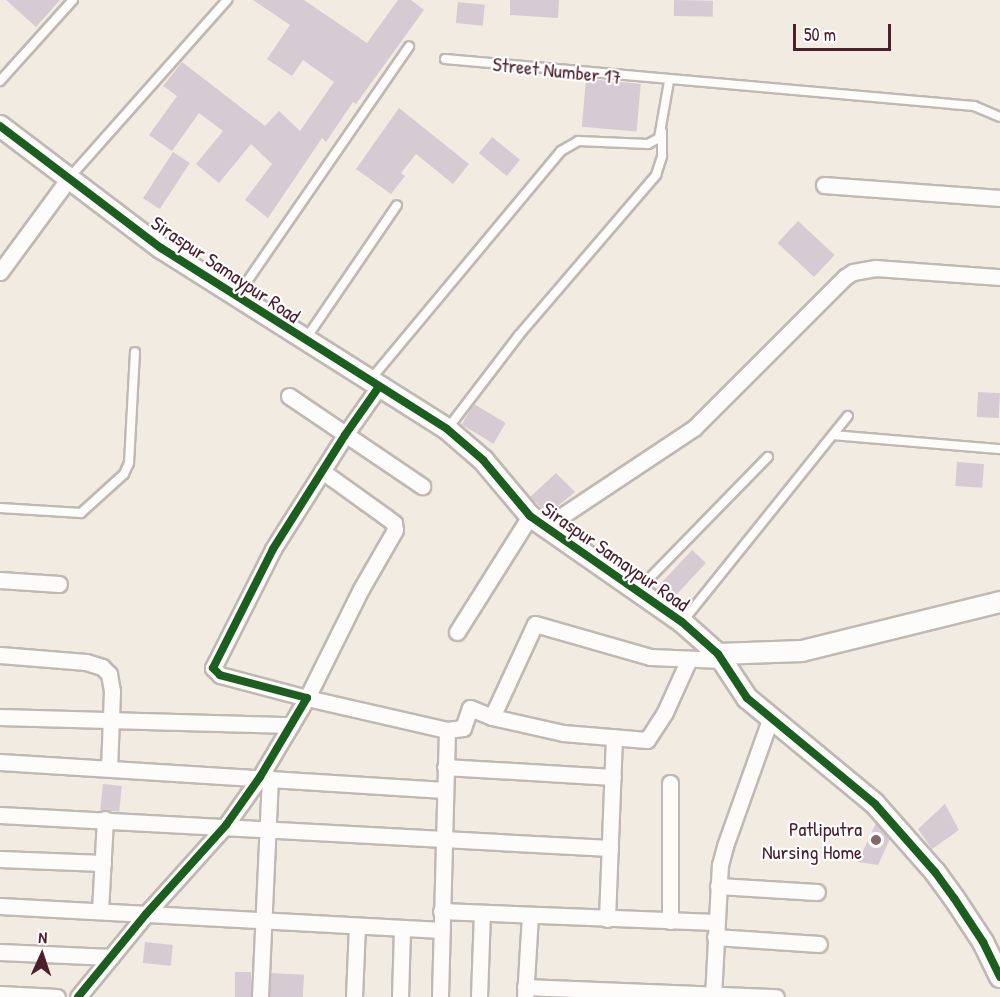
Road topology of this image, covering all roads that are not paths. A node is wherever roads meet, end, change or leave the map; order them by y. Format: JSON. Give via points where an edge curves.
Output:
{"nodes":[{"id":1,"x":74,"y":0,"type":"edge"},
{"id":2,"x":227,"y":0,"type":"edge"},
{"id":3,"x":409,"y":47,"type":"dead end"},
{"id":4,"x":445,"y":59,"type":"dead end"},
{"id":5,"x":0,"y":81,"type":"edge"},
{"id":6,"x":669,"y":81,"type":"junction"},
{"id":7,"x":1000,"y":117,"type":"edge"},
{"id":8,"x":0,"y":126,"type":"edge"},
{"id":9,"x":662,"y":131,"type":"junction"},
{"id":10,"x":69,"y":178,"type":"junction"},
{"id":11,"x":824,"y":185,"type":"dead end"},
{"id":12,"x":1000,"y":198,"type":"edge"},
{"id":13,"x":397,"y":205,"type":"dead end"},
{"id":14,"x":0,"y":272,"type":"edge"},
{"id":15,"x":1000,"y":276,"type":"edge"},
{"id":16,"x":236,"y":297,"type":"junction"},
{"id":17,"x":304,"y":341,"type":"junction"},
{"id":18,"x":135,"y":352,"type":"dead end"},
{"id":19,"x":373,"y":385,"type":"junction"},
{"id":20,"x":288,"y":396,"type":"dead end"},
{"id":21,"x":848,"y":416,"type":"dead end"},
{"id":22,"x":447,"y":429,"type":"junction"},
{"id":23,"x":345,"y":435,"type":"junction"},
{"id":24,"x":833,"y":435,"type":"junction"},
{"id":25,"x":1000,"y":449,"type":"edge"},
{"id":26,"x":768,"y":457,"type":"dead end"},
{"id":27,"x":322,"y":471,"type":"junction"},
{"id":28,"x":422,"y":486,"type":"dead end"},
{"id":29,"x":0,"y":508,"type":"edge"},
{"id":30,"x":538,"y":522,"type":"junction"},
{"id":31,"x":0,"y":580,"type":"edge"},
{"id":32,"x":59,"y":585,"type":"dead end"},
{"id":33,"x":637,"y":591,"type":"junction"},
{"id":34,"x":1000,"y":603,"type":"edge"},
{"id":35,"x":682,"y":622,"type":"junction"},
{"id":36,"x":457,"y":632,"type":"dead end"},
{"id":37,"x":0,"y":655,"type":"edge"},
{"id":38,"x":720,"y":657,"type":"junction"},
{"id":39,"x":689,"y":659,"type":"junction"},
{"id":40,"x":307,"y":698,"type":"junction"},
{"id":41,"x":0,"y":717,"type":"edge"},
{"id":42,"x":492,"y":717,"type":"junction"},
{"id":43,"x":771,"y":717,"type":"junction"},
{"id":44,"x":111,"y":720,"type":"junction"},
{"id":45,"x":291,"y":725,"type":"junction"},
{"id":46,"x":447,"y":730,"type":"junction"},
{"id":47,"x":614,"y":737,"type":"junction"},
{"id":48,"x":0,"y":762,"type":"edge"},
{"id":49,"x":445,"y":767,"type":"junction"},
{"id":50,"x":109,"y":768,"type":"junction"},
{"id":51,"x":265,"y":777,"type":"junction"},
{"id":52,"x":613,"y":777,"type":"junction"},
{"id":53,"x":670,"y":783,"type":"dead end"},
{"id":54,"x":444,"y":790,"type":"junction"},
{"id":55,"x":0,"y":815,"type":"edge"},
{"id":56,"x":105,"y":819,"type":"junction"},
{"id":57,"x":226,"y":825,"type":"junction"},
{"id":58,"x":268,"y":828,"type":"junction"},
{"id":59,"x":444,"y":839,"type":"junction"},
{"id":60,"x":610,"y":848,"type":"junction"},
{"id":61,"x":0,"y":859,"type":"edge"},
{"id":62,"x":103,"y":863,"type":"junction"},
{"id":63,"x":718,"y":886,"type":"junction"},
{"id":64,"x":817,"y":892,"type":"dead end"},
{"id":65,"x":0,"y":906,"type":"edge"},
{"id":66,"x":100,"y":911,"type":"junction"},
{"id":67,"x":441,"y":911,"type":"junction"},
{"id":68,"x":482,"y":913,"type":"junction"},
{"id":69,"x":146,"y":914,"type":"junction"},
{"id":70,"x":530,"y":916,"type":"junction"},
{"id":71,"x":608,"y":919,"type":"junction"},
{"id":72,"x":266,"y":920,"type":"junction"},
{"id":73,"x":670,"y":921,"type":"junction"},
{"id":74,"x":357,"y":926,"type":"junction"},
{"id":75,"x":402,"y":928,"type":"junction"},
{"id":76,"x":715,"y":929,"type":"junction"},
{"id":77,"x":441,"y":930,"type":"junction"},
{"id":78,"x":819,"y":944,"type":"dead end"},
{"id":79,"x":0,"y":952,"type":"edge"},
{"id":80,"x":111,"y":957,"type":"junction"},
{"id":81,"x":1000,"y":977,"type":"edge"},
{"id":82,"x":525,"y":992,"type":"edge"},
{"id":83,"x":0,"y":994,"type":"edge"},
{"id":84,"x":713,"y":995,"type":"edge"},
{"id":85,"x":57,"y":997,"type":"edge"},
{"id":86,"x":78,"y":997,"type":"edge"},
{"id":87,"x":260,"y":997,"type":"edge"},
{"id":88,"x":354,"y":997,"type":"edge"},
{"id":89,"x":400,"y":997,"type":"edge"},
{"id":90,"x":440,"y":997,"type":"edge"},
{"id":91,"x":479,"y":997,"type":"edge"},
{"id":92,"x":776,"y":997,"type":"edge"}],
"edges":[{"from":1,"to":5,"type":"lane"},
{"from":2,"to":10,"type":"lane"},
{"from":3,"to":16,"type":"lane"},
{"from":4,"to":6,"type":"lane","name":"Street Number 17"},
{"from":6,"to":7,"type":"lane","name":"Street Number 17","via":[[974,106]]},
{"from":6,"to":9,"type":"lane"},
{"from":8,"to":10,"type":"street","name":"Siraspur Samaypur Road"},
{"from":9,"to":19,"type":"lane","via":[[659,138],[648,144],[578,141],[561,151]]},
{"from":9,"to":22,"type":"lane","via":[[657,175],[519,335]]},
{"from":10,"to":14,"type":"street"},
{"from":10,"to":16,"type":"street","name":"Siraspur Samaypur Road","via":[[162,248]]},
{"from":11,"to":12,"type":"street"},
{"from":13,"to":17,"type":"lane"},
{"from":15,"to":30,"type":"street","via":[[876,268],[853,272],[694,428]]},
{"from":16,"to":17,"type":"street","name":"Siraspur Samaypur Road"},
{"from":17,"to":19,"type":"street","name":"Siraspur Samaypur Road"},
{"from":18,"to":29,"type":"lane","via":[[129,463],[124,474],[81,513]]},
{"from":19,"to":22,"type":"street","name":"Siraspur Samaypur Road"},
{"from":19,"to":23,"type":"street"},
{"from":20,"to":23,"type":"street"},
{"from":21,"to":24,"type":"lane"},
{"from":22,"to":30,"type":"street","name":"Siraspur Samaypur Road","via":[[483,460]]},
{"from":23,"to":27,"type":"street"},
{"from":23,"to":28,"type":"street"},
{"from":24,"to":25,"type":"lane"},
{"from":24,"to":35,"type":"lane"},
{"from":26,"to":33,"type":"lane"},
{"from":27,"to":40,"type":"street","via":[[386,516],[395,530]]},
{"from":27,"to":40,"type":"street","via":[[273,549],[213,668],[220,675]]},
{"from":30,"to":33,"type":"street","name":"Siraspur Samaypur Road"},
{"from":30,"to":36,"type":"street"},
{"from":31,"to":32,"type":"street"},
{"from":33,"to":35,"type":"street","name":"Siraspur Samaypur Road"},
{"from":34,"to":38,"type":"street","via":[[802,651]]},
{"from":35,"to":38,"type":"street","name":"Siraspur Samaypur Road"},
{"from":37,"to":44,"type":"street","via":[[102,667],[111,681]]},
{"from":38,"to":39,"type":"street"},
{"from":38,"to":43,"type":"street","name":"Siraspur Samaypur Road","via":[[747,698]]},
{"from":39,"to":42,"type":"street","via":[[650,657],[535,624]]},
{"from":39,"to":47,"type":"street","via":[[665,712],[647,740]]},
{"from":40,"to":45,"type":"street"},
{"from":40,"to":46,"type":"street"},
{"from":41,"to":44,"type":"street"},
{"from":42,"to":46,"type":"street","via":[[470,708],[464,728]]},
{"from":42,"to":47,"type":"street","via":[[563,733]]},
{"from":43,"to":63,"type":"street","via":[[724,846]]},
{"from":43,"to":81,"type":"street","name":"Siraspur Samaypur Road","via":[[875,804],[935,872],[983,942]]},
{"from":44,"to":45,"type":"street"},
{"from":44,"to":50,"type":"street"},
{"from":45,"to":51,"type":"street"},
{"from":46,"to":49,"type":"street"},
{"from":47,"to":52,"type":"street"},
{"from":48,"to":50,"type":"street"},
{"from":49,"to":52,"type":"street"},
{"from":49,"to":54,"type":"street"},
{"from":50,"to":51,"type":"street"},
{"from":51,"to":54,"type":"street"},
{"from":51,"to":57,"type":"street"},
{"from":51,"to":58,"type":"street"},
{"from":52,"to":60,"type":"street"},
{"from":53,"to":73,"type":"street"},
{"from":54,"to":59,"type":"street"},
{"from":55,"to":56,"type":"street"},
{"from":56,"to":57,"type":"street"},
{"from":56,"to":62,"type":"street"},
{"from":57,"to":58,"type":"street"},
{"from":57,"to":69,"type":"street"},
{"from":58,"to":59,"type":"street"},
{"from":58,"to":72,"type":"street"},
{"from":59,"to":60,"type":"street"},
{"from":59,"to":67,"type":"street"},
{"from":60,"to":71,"type":"street"},
{"from":61,"to":62,"type":"street"},
{"from":62,"to":66,"type":"street"},
{"from":63,"to":64,"type":"street"},
{"from":63,"to":76,"type":"street"},
{"from":65,"to":66,"type":"street"},
{"from":66,"to":69,"type":"street"},
{"from":67,"to":68,"type":"street"},
{"from":67,"to":77,"type":"street"},
{"from":68,"to":70,"type":"street"},
{"from":68,"to":91,"type":"street"},
{"from":69,"to":72,"type":"street"},
{"from":69,"to":80,"type":"street"},
{"from":70,"to":71,"type":"street"},
{"from":70,"to":82,"type":"street"},
{"from":71,"to":73,"type":"street"},
{"from":72,"to":74,"type":"street"},
{"from":72,"to":87,"type":"street"},
{"from":73,"to":76,"type":"street"},
{"from":74,"to":75,"type":"street"},
{"from":74,"to":88,"type":"street"},
{"from":75,"to":77,"type":"street"},
{"from":75,"to":89,"type":"street"},
{"from":76,"to":78,"type":"street"},
{"from":76,"to":84,"type":"street"},
{"from":77,"to":90,"type":"street"},
{"from":79,"to":80,"type":"street"},
{"from":80,"to":86,"type":"street"},
{"from":82,"to":84,"type":"street"},
{"from":83,"to":85,"type":"street"},
{"from":84,"to":92,"type":"street"}]}
